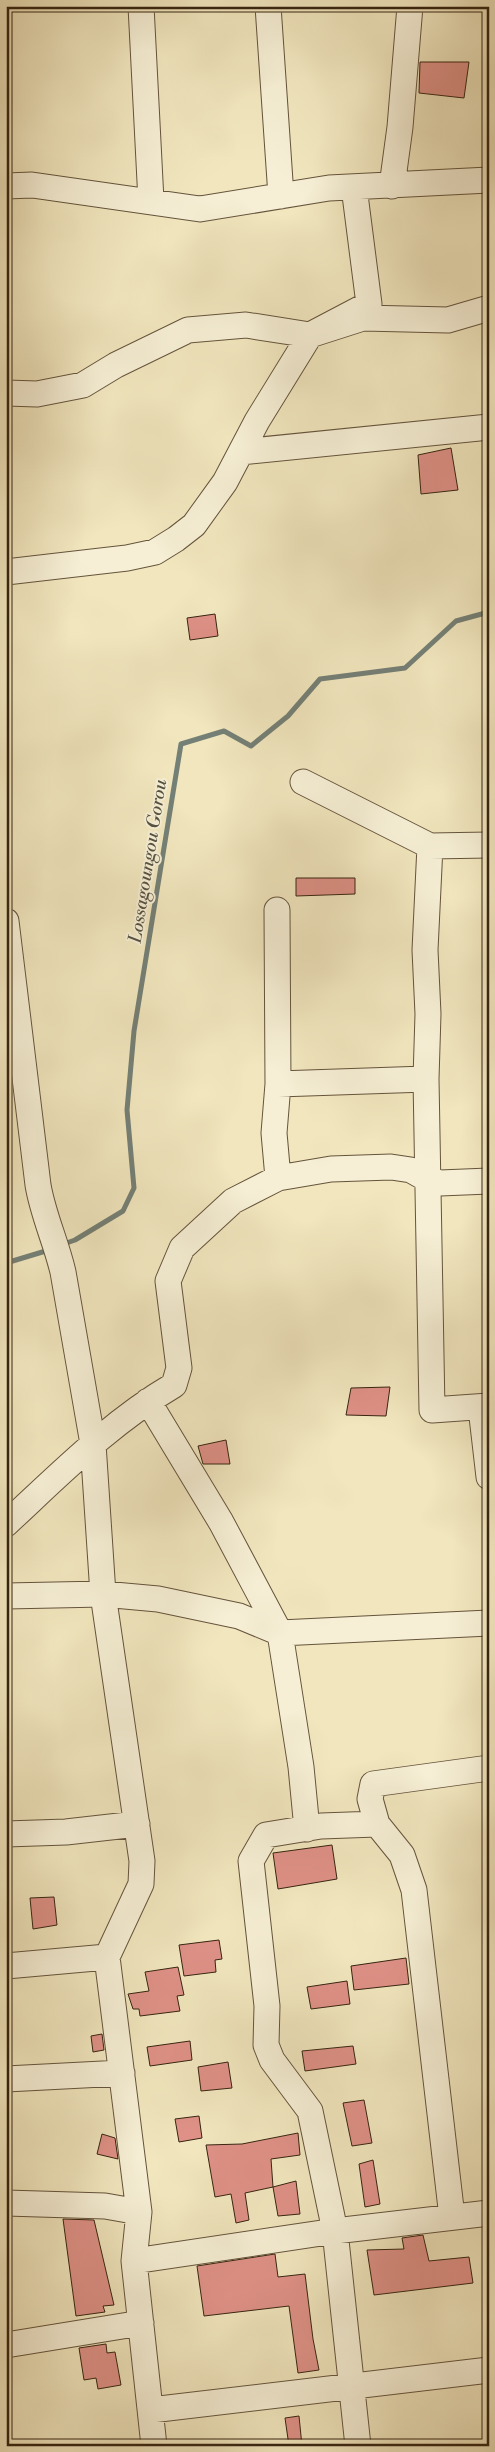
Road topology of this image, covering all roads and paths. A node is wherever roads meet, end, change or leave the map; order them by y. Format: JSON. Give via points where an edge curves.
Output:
{"nodes":[{"id":1,"x":141,"y":6,"type":"edge"},
{"id":2,"x":268,"y":6,"type":"edge"},
{"id":3,"x":410,"y":6,"type":"edge"},
{"id":4,"x":489,"y":180,"type":"edge"},
{"id":5,"x":6,"y":186,"type":"edge"},
{"id":6,"x":392,"y":186,"type":"junction"},
{"id":7,"x":354,"y":187,"type":"junction"},
{"id":8,"x":281,"y":196,"type":"junction"},
{"id":9,"x":151,"y":200,"type":"junction"},
{"id":10,"x":489,"y":308,"type":"edge"},
{"id":11,"x":310,"y":336,"type":"junction"},
{"id":12,"x":6,"y":393,"type":"edge"},
{"id":13,"x":489,"y":427,"type":"edge"},
{"id":14,"x":241,"y":452,"type":"junction"},
{"id":15,"x":6,"y":572,"type":"edge"},
{"id":16,"x":303,"y":782,"type":"dead end"},
{"id":17,"x":489,"y":844,"type":"edge"},
{"id":18,"x":430,"y":846,"type":"junction"},
{"id":19,"x":277,"y":910,"type":"dead end"},
{"id":20,"x":6,"y":921,"type":"edge"},
{"id":21,"x":13,"y":1024,"type":"edge"},
{"id":22,"x":426,"y":1078,"type":"junction"},
{"id":23,"x":278,"y":1084,"type":"junction"},
{"id":24,"x":278,"y":1178,"type":"junction"},
{"id":25,"x":427,"y":1180,"type":"junction"},
{"id":26,"x":489,"y":1181,"type":"edge"},
{"id":27,"x":148,"y":1401,"type":"junction"},
{"id":28,"x":485,"y":1407,"type":"edge"},
{"id":29,"x":93,"y":1444,"type":"junction"},
{"id":30,"x":489,"y":1477,"type":"edge"},
{"id":31,"x":6,"y":1524,"type":"edge"},
{"id":32,"x":103,"y":1594,"type":"junction"},
{"id":33,"x":6,"y":1596,"type":"edge"},
{"id":34,"x":489,"y":1623,"type":"edge"},
{"id":35,"x":280,"y":1633,"type":"junction"},
{"id":36,"x":489,"y":1768,"type":"edge"},
{"id":37,"x":137,"y":1824,"type":"junction"},
{"id":38,"x":377,"y":1824,"type":"junction"},
{"id":39,"x":307,"y":1829,"type":"junction"},
{"id":40,"x":6,"y":1834,"type":"edge"},
{"id":41,"x":107,"y":1957,"type":"junction"},
{"id":42,"x":6,"y":1966,"type":"edge"},
{"id":43,"x":122,"y":2073,"type":"junction"},
{"id":44,"x":6,"y":2079,"type":"edge"},
{"id":45,"x":6,"y":2204,"type":"edge"},
{"id":46,"x":139,"y":2212,"type":"junction"},
{"id":47,"x":489,"y":2213,"type":"edge"},
{"id":48,"x":452,"y":2217,"type":"junction"},
{"id":49,"x":336,"y":2231,"type":"junction"},
{"id":50,"x":134,"y":2261,"type":"junction"},
{"id":51,"x":141,"y":2323,"type":"junction"},
{"id":52,"x":6,"y":2345,"type":"edge"},
{"id":53,"x":489,"y":2370,"type":"edge"},
{"id":54,"x":352,"y":2386,"type":"junction"},
{"id":55,"x":151,"y":2410,"type":"junction"},
{"id":56,"x":154,"y":2446,"type":"edge"},
{"id":57,"x":358,"y":2446,"type":"edge"}],
"edges":[{"from":1,"to":9,"type":"street"},
{"from":2,"to":8,"type":"street"},
{"from":3,"to":6,"type":"street"},
{"from":4,"to":6,"type":"street"},
{"from":5,"to":9,"type":"street","via":[[32,185]]},
{"from":6,"to":7,"type":"street"},
{"from":7,"to":8,"type":"street"},
{"from":7,"to":11,"type":"street","via":[[369,304]]},
{"from":8,"to":9,"type":"street","via":[[200,209]]},
{"from":10,"to":11,"type":"street","via":[[448,320],[363,318]]},
{"from":11,"to":12,"type":"street","via":[[246,325],[188,330],[123,361],[83,385],[37,394]]},
{"from":11,"to":14,"type":"street"},
{"from":13,"to":14,"type":"street"},
{"from":14,"to":15,"type":"street","via":[[225,482],[194,525],[155,552]]},
{"from":16,"to":18,"type":"street"},
{"from":17,"to":18,"type":"street"},
{"from":18,"to":22,"type":"street","via":[[425,950]]},
{"from":19,"to":23,"type":"street"},
{"from":20,"to":21,"type":"street"},
{"from":21,"to":29,"type":"street","via":[[41,1206],[57,1246],[63,1272]]},
{"from":22,"to":23,"type":"street"},
{"from":22,"to":25,"type":"street"},
{"from":23,"to":24,"type":"street","via":[[274,1133]]},
{"from":24,"to":25,"type":"street","via":[[331,1169],[391,1168],[411,1170]]},
{"from":24,"to":27,"type":"street","via":[[233,1201],[182,1248],[168,1281],[180,1368],[174,1385]]},
{"from":25,"to":26,"type":"street","via":[[440,1183]]},
{"from":25,"to":28,"type":"street","via":[[432,1410]]},
{"from":27,"to":29,"type":"street"},
{"from":27,"to":35,"type":"street","via":[[230,1536]]},
{"from":28,"to":30,"type":"street"},
{"from":29,"to":31,"type":"street"},
{"from":29,"to":32,"type":"street"},
{"from":32,"to":33,"type":"street"},
{"from":32,"to":35,"type":"street","via":[[158,1599],[239,1616]]},
{"from":32,"to":37,"type":"street"},
{"from":34,"to":35,"type":"street"},
{"from":35,"to":39,"type":"street","via":[[301,1767]]},
{"from":36,"to":38,"type":"street","via":[[373,1784],[370,1799]]},
{"from":37,"to":40,"type":"street","via":[[66,1832]]},
{"from":37,"to":41,"type":"street","via":[[142,1861],[141,1884]]},
{"from":38,"to":39,"type":"street"},
{"from":38,"to":48,"type":"street","via":[[402,1855],[414,1890]]},
{"from":39,"to":49,"type":"street","via":[[266,1835],[251,1861],[267,2006],[266,2045],[272,2060],[310,2111]]},
{"from":41,"to":42,"type":"street"},
{"from":41,"to":43,"type":"street"},
{"from":43,"to":44,"type":"street"},
{"from":43,"to":46,"type":"street"},
{"from":45,"to":46,"type":"street","via":[[105,2206]]},
{"from":46,"to":50,"type":"street"},
{"from":47,"to":48,"type":"street"},
{"from":48,"to":49,"type":"street"},
{"from":49,"to":50,"type":"street"},
{"from":49,"to":54,"type":"street"},
{"from":50,"to":51,"type":"street"},
{"from":51,"to":52,"type":"street"},
{"from":51,"to":55,"type":"street"},
{"from":53,"to":54,"type":"street"},
{"from":54,"to":55,"type":"street"},
{"from":54,"to":57,"type":"street"},
{"from":55,"to":56,"type":"street"}]}
